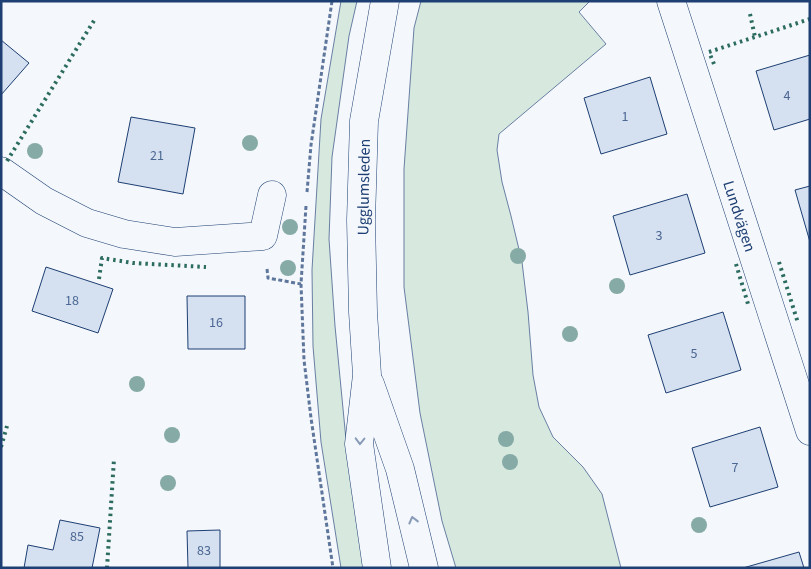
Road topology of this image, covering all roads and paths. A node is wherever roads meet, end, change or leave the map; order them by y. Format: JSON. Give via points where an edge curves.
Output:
{"nodes":[{"id":1,"x":332,"y":1,"type":"edge"},
{"id":2,"x":385,"y":1,"type":"edge"},
{"id":3,"x":670,"y":1,"type":"edge"},
{"id":4,"x":1,"y":171,"type":"edge"},
{"id":5,"x":307,"y":194,"type":"dead end"},
{"id":6,"x":272,"y":195,"type":"dead end"},
{"id":7,"x":306,"y":204,"type":"dead end"},
{"id":8,"x":366,"y":375,"type":"junction"},
{"id":9,"x":810,"y":431,"type":"edge"},
{"id":10,"x":333,"y":568,"type":"edge"},
{"id":11,"x":377,"y":568,"type":"edge"},
{"id":12,"x":424,"y":568,"type":"edge"}],
"edges":[{"from":1,"to":5,"type":"path"},
{"from":2,"to":8,"type":"street","name":"Ugglumsleden","via":[[364,122],[361,220]]},
{"from":3,"to":9,"type":"street","name":"Lundvägen"},
{"from":4,"to":6,"type":"street","via":[[44,201],[87,223],[124,234],[175,242],[263,236]]},
{"from":7,"to":10,"type":"path","via":[[301,284],[304,360]]},
{"from":8,"to":11,"type":"street","name":"Ugglumsleden","one_way":true,"via":[[360,444]]},
{"from":12,"to":8,"type":"street","name":"Ugglumsleden","one_way":true,"via":[[400,469]]}]}
